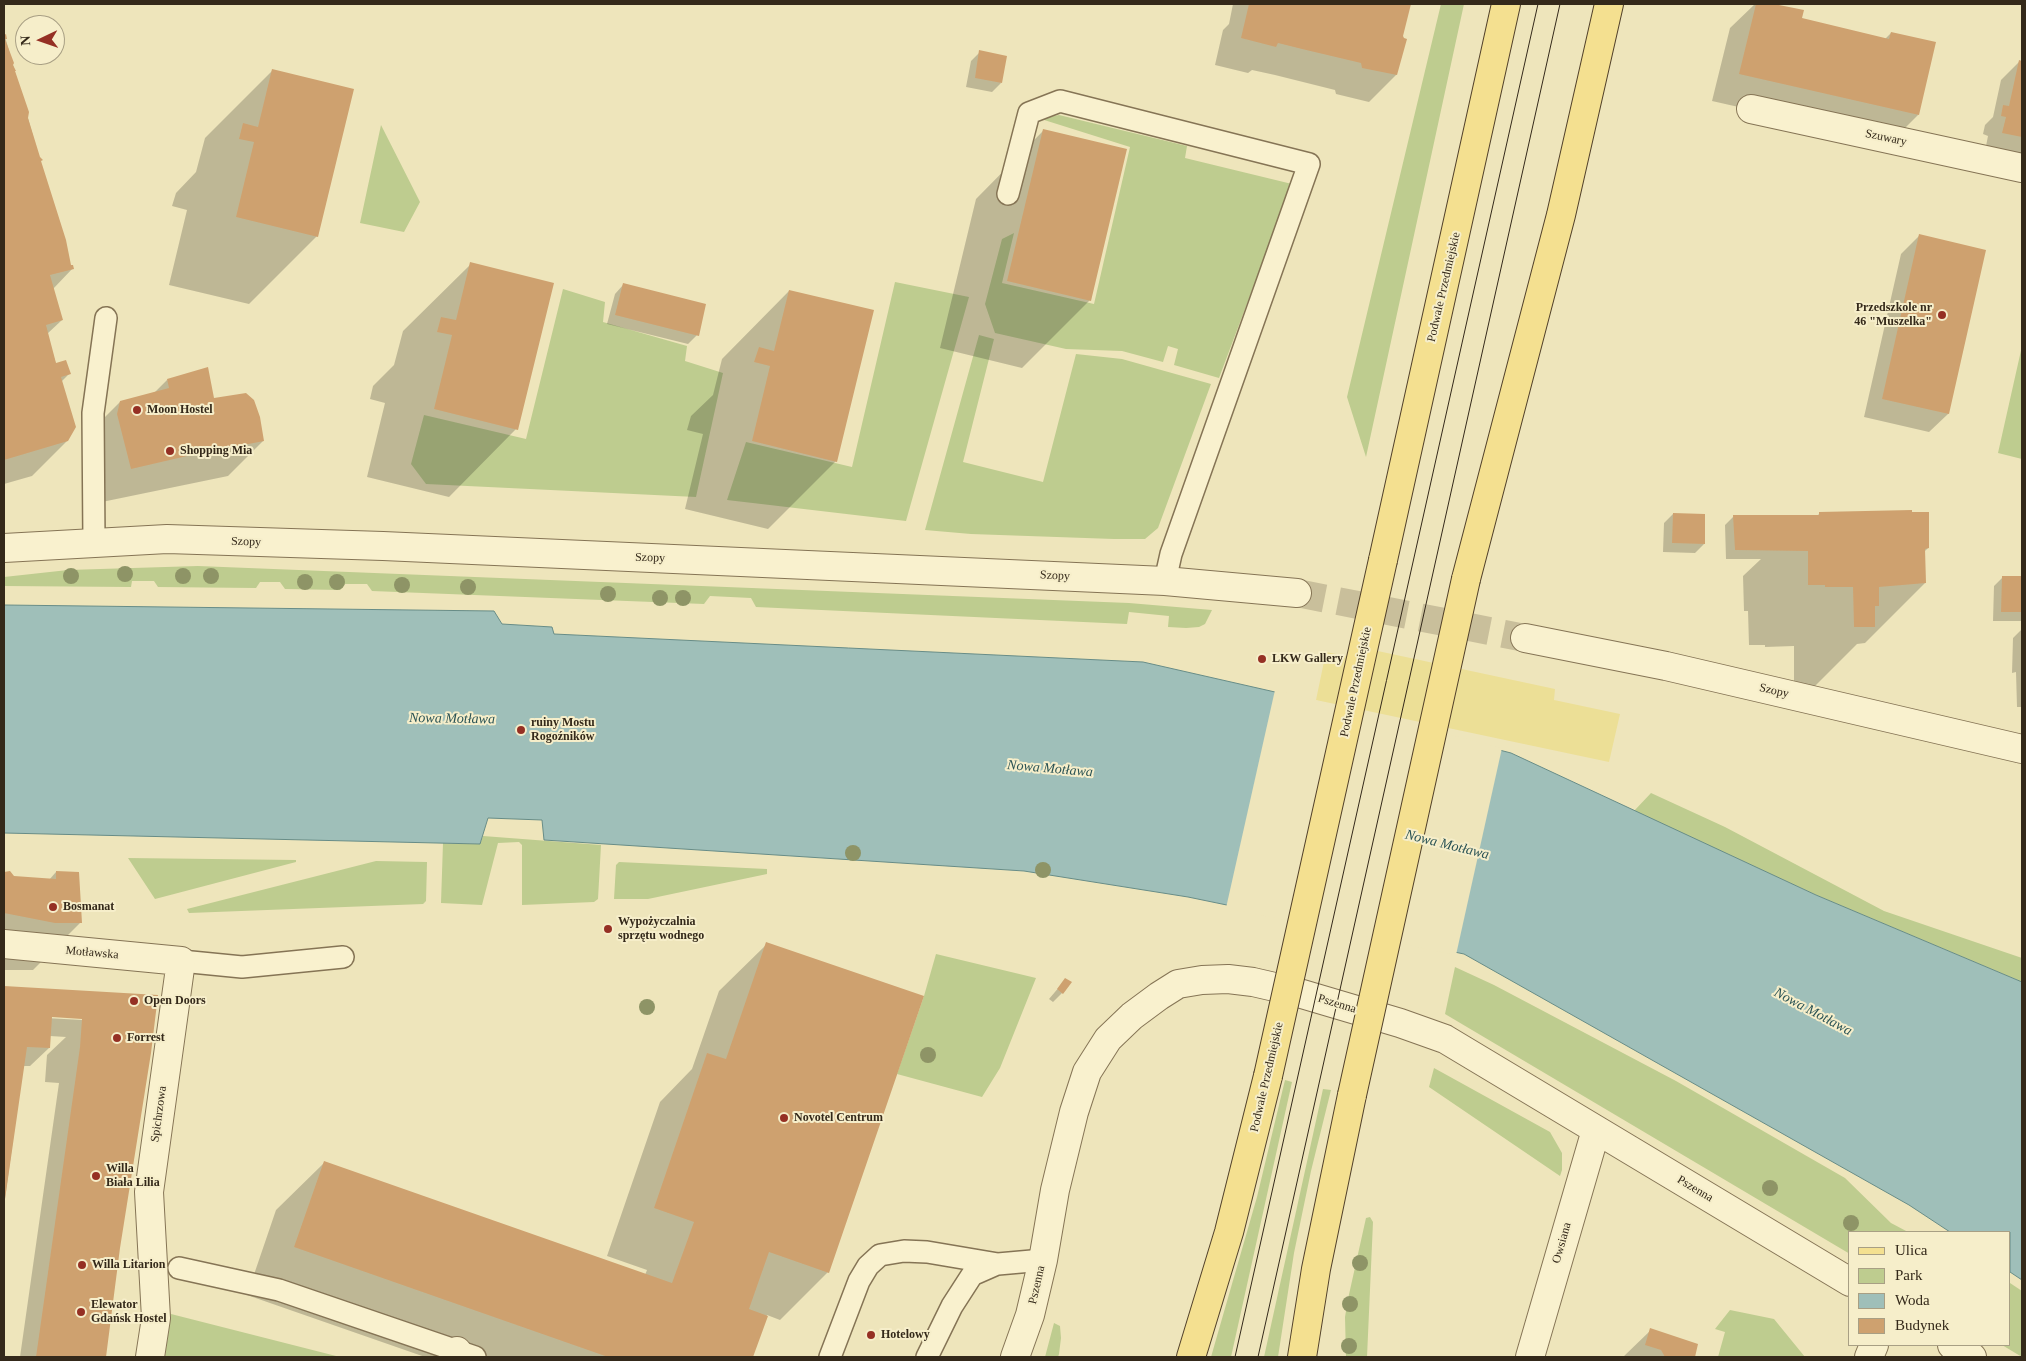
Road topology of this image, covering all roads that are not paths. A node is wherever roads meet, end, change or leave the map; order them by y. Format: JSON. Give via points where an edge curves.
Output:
{"nodes":[{"id":1,"x":1506,"y":4,"type":"edge"},
{"id":2,"x":1609,"y":4,"type":"edge"},
{"id":3,"x":1751,"y":109,"type":"dead end"},
{"id":4,"x":2022,"y":168,"type":"edge"},
{"id":5,"x":1008,"y":194,"type":"dead end"},
{"id":6,"x":106,"y":318,"type":"dead end"},
{"id":7,"x":94,"y":543,"type":"junction"},
{"id":8,"x":4,"y":548,"type":"edge"},
{"id":9,"x":1165,"y":581,"type":"junction"},
{"id":10,"x":1297,"y":593,"type":"tunnel mouth"},
{"id":11,"x":1526,"y":638,"type":"tunnel mouth"},
{"id":12,"x":2022,"y":749,"type":"edge"},
{"id":13,"x":4,"y":944,"type":"edge"},
{"id":14,"x":343,"y":957,"type":"dead end"},
{"id":15,"x":181,"y":961,"type":"junction"},
{"id":16,"x":1596,"y":1130,"type":"junction"},
{"id":17,"x":1043,"y":1260,"type":"junction"},
{"id":18,"x":998,"y":1264,"type":"junction"},
{"id":19,"x":179,"y":1268,"type":"dead end"},
{"id":20,"x":1848,"y":1281,"type":"edge"},
{"id":21,"x":1954,"y":1346,"type":"edge"},
{"id":22,"x":463,"y":1355,"type":"edge"},
{"id":23,"x":150,"y":1357,"type":"edge"},
{"id":24,"x":830,"y":1357,"type":"edge"},
{"id":25,"x":927,"y":1357,"type":"edge"},
{"id":26,"x":1015,"y":1357,"type":"edge"},
{"id":27,"x":1192,"y":1357,"type":"edge"},
{"id":28,"x":1302,"y":1357,"type":"edge"},
{"id":29,"x":1530,"y":1357,"type":"edge"},
{"id":30,"x":1972,"y":1357,"type":"edge"}],
"edges":[{"from":1,"to":27,"type":"main road","name":"Podwale Przedmiejskie","bridge":true,"via":[[1268,1076],[1229,1232]]},
{"from":2,"to":28,"type":"main road","bridge":true,"via":[[1562,215],[1466,579],[1352,1095],[1316,1269]]},
{"from":3,"to":4,"type":"street","name":"Szuwary"},
{"from":5,"to":9,"type":"lane","via":[[1029,113],[1060,101],[1309,164],[1171,554]]},
{"from":6,"to":7,"type":"lane","via":[[92,413]]},
{"from":7,"to":8,"type":"street","name":"Szopy"},
{"from":7,"to":9,"type":"street","name":"Szopy","via":[[167,539],[383,546]]},
{"from":9,"to":10,"type":"street","name":"Szopy"},
{"from":11,"to":12,"type":"street","name":"Szopy","via":[[1666,666]]},
{"from":13,"to":15,"type":"street","name":"Motławska"},
{"from":14,"to":15,"type":"lane","via":[[242,967]]},
{"from":15,"to":23,"type":"street","name":"Spichrzowa","via":[[148,1192],[156,1318]]},
{"from":16,"to":17,"type":"street","name":"Pszenna","via":[[1445,1039],[1400,1023],[1253,982],[1228,979],[1178,984],[1132,1016],[1108,1039],[1087,1072],[1057,1180]]},
{"from":16,"to":20,"type":"street","name":"Pszenna"},
{"from":16,"to":29,"type":"street","name":"Owsiana"},
{"from":17,"to":18,"type":"lane"},
{"from":17,"to":26,"type":"street","name":"Pszenna","via":[[1030,1315]]},
{"from":18,"to":24,"type":"lane","via":[[927,1252],[880,1255],[859,1281]]},
{"from":18,"to":25,"type":"lane","via":[[972,1275],[952,1306]]},
{"from":19,"to":22,"type":"lane","via":[[280,1290]]},
{"from":21,"to":30,"type":"street"}]}
